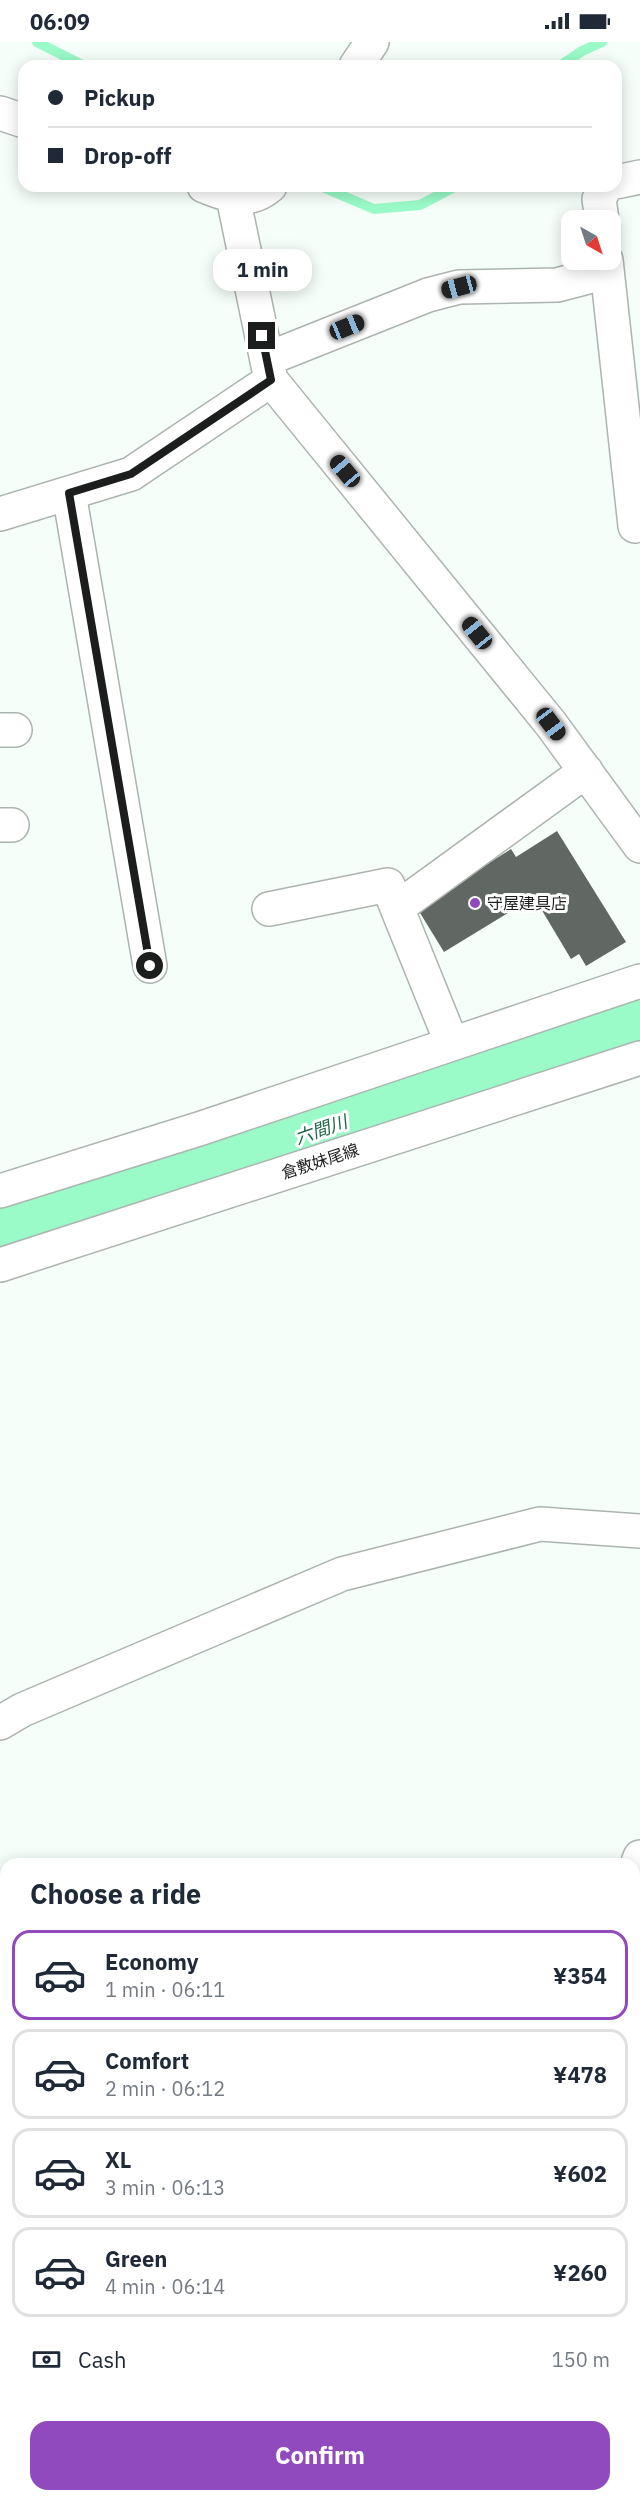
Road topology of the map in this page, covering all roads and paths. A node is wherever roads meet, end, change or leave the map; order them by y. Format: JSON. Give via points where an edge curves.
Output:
{"nodes":[{"id":1,"x":372,"y":42,"type":"edge"},
{"id":2,"x":360,"y":60,"type":"edge"},
{"id":3,"x":0,"y":113,"type":"edge"},
{"id":4,"x":18,"y":119,"type":"edge"},
{"id":5,"x":640,"y":177,"type":"edge"},
{"id":6,"x":622,"y":181,"type":"edge"},
{"id":7,"x":219,"y":192,"type":"edge"},
{"id":8,"x":229,"y":192,"type":"edge"},
{"id":9,"x":263,"y":192,"type":"edge"},
{"id":10,"x":603,"y":192,"type":"edge"},
{"id":11,"x":601,"y":210,"type":"edge"},
{"id":12,"x":596,"y":270,"type":"edge"},
{"id":13,"x":607,"y":270,"type":"edge"},
{"id":14,"x":269,"y":370,"type":"junction"},
{"id":15,"x":69,"y":493,"type":"junction"},
{"id":16,"x":0,"y":514,"type":"edge"},
{"id":17,"x":635,"y":526,"type":"dead end"},
{"id":18,"x":586,"y":771,"type":"junction"},
{"id":19,"x":637,"y":835,"type":"edge"},
{"id":20,"x":398,"y":908,"type":"junction"},
{"id":21,"x":269,"y":909,"type":"dead end"},
{"id":22,"x":150,"y":966,"type":"dead end"},
{"id":23,"x":640,"y":981,"type":"edge"},
{"id":24,"x":452,"y":1044,"type":"junction"},
{"id":25,"x":640,"y":1058,"type":"edge"},
{"id":26,"x":0,"y":1191,"type":"edge"},
{"id":27,"x":0,"y":1265,"type":"edge"},
{"id":28,"x":640,"y":1531,"type":"edge"},
{"id":29,"x":0,"y":1723,"type":"edge"}],
"edges":[{"from":1,"to":2,"type":"street"},
{"from":3,"to":4,"type":"street"},
{"from":5,"to":6,"type":"street"},
{"from":7,"to":14,"type":"street"},
{"from":8,"to":9,"type":"street"},
{"from":10,"to":11,"type":"street"},
{"from":12,"to":14,"type":"street","via":[[557,285],[459,287],[428,295]]},
{"from":13,"to":17,"type":"street"},
{"from":14,"to":15,"type":"street","via":[[131,474]]},
{"from":14,"to":18,"type":"street"},
{"from":15,"to":16,"type":"street"},
{"from":15,"to":22,"type":"street"},
{"from":18,"to":19,"type":"street"},
{"from":18,"to":20,"type":"street"},
{"from":20,"to":21,"type":"street","via":[[388,885]]},
{"from":20,"to":24,"type":"street"},
{"from":23,"to":24,"type":"street"},
{"from":24,"to":26,"type":"street"},
{"from":25,"to":27,"type":"street","name":"倉敷妹尾線"},
{"from":28,"to":29,"type":"street","via":[[540,1524],[342,1575],[22,1710]]}]}
